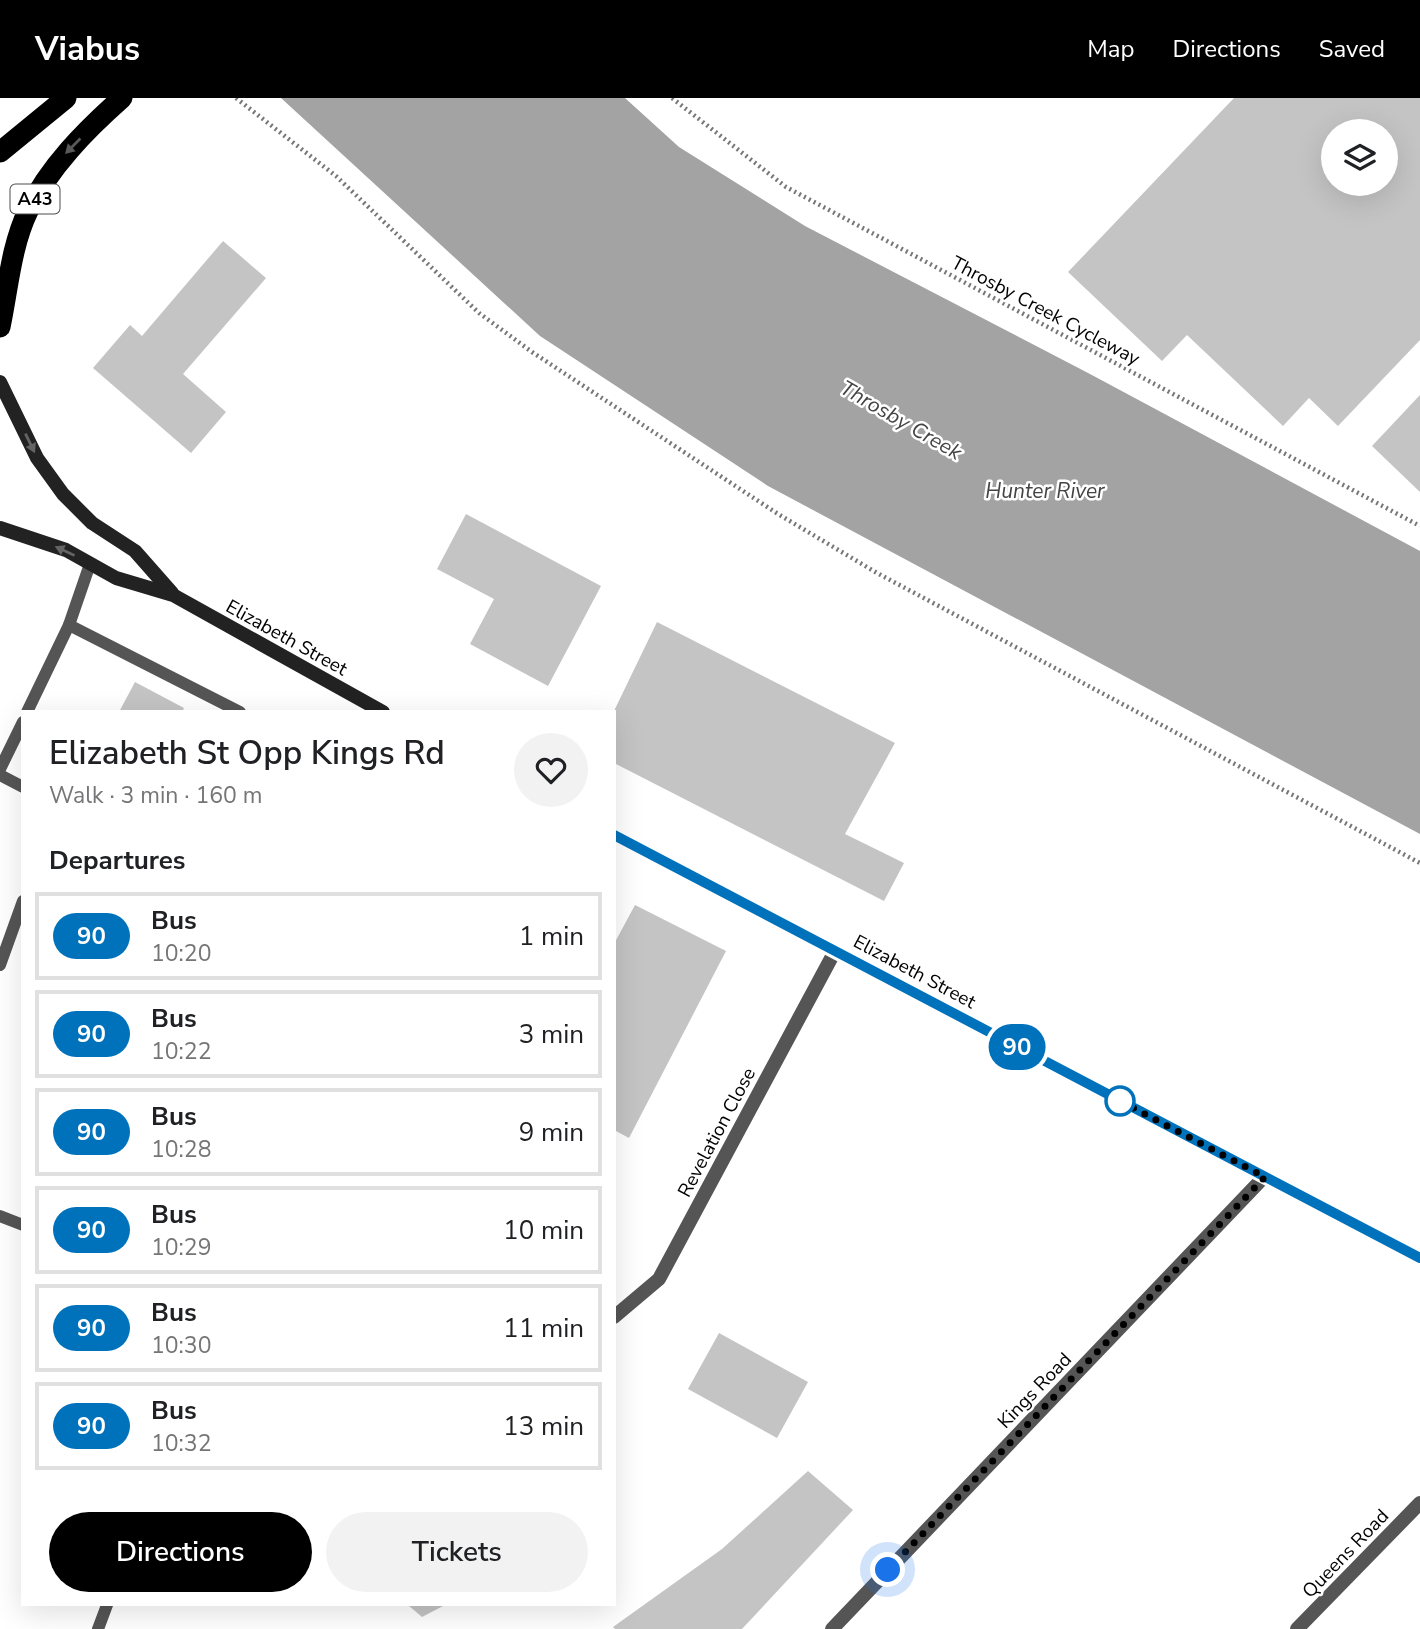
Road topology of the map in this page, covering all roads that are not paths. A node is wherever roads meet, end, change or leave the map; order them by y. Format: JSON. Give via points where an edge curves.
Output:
{"nodes":[{"id":1,"x":66,"y":98,"type":"edge"},
{"id":2,"x":122,"y":98,"type":"edge"},
{"id":3,"x":0,"y":152,"type":"edge"},
{"id":4,"x":0,"y":327,"type":"edge"},
{"id":5,"x":0,"y":382,"type":"edge"},
{"id":6,"x":0,"y":528,"type":"edge"},
{"id":7,"x":90,"y":564,"type":"junction"},
{"id":8,"x":173,"y":594,"type":"junction"},
{"id":9,"x":69,"y":625,"type":"junction"},
{"id":10,"x":28,"y":710,"type":"edge"},
{"id":11,"x":233,"y":710,"type":"edge"},
{"id":12,"x":379,"y":710,"type":"edge"},
{"id":13,"x":21,"y":726,"type":"edge"},
{"id":14,"x":0,"y":769,"type":"edge"},
{"id":15,"x":0,"y":775,"type":"edge"},
{"id":16,"x":21,"y":787,"type":"edge"},
{"id":17,"x":616,"y":836,"type":"edge"},
{"id":18,"x":21,"y":907,"type":"edge"},
{"id":19,"x":835,"y":951,"type":"junction"},
{"id":20,"x":0,"y":965,"type":"edge"},
{"id":21,"x":1265,"y":1177,"type":"junction"},
{"id":22,"x":0,"y":1216,"type":"edge"},
{"id":23,"x":21,"y":1224,"type":"edge"},
{"id":24,"x":1420,"y":1258,"type":"edge"},
{"id":25,"x":616,"y":1315,"type":"edge"},
{"id":26,"x":1420,"y":1503,"type":"edge"},
{"id":27,"x":107,"y":1606,"type":"edge"},
{"id":28,"x":98,"y":1629,"type":"edge"},
{"id":29,"x":832,"y":1629,"type":"edge"},
{"id":30,"x":1297,"y":1629,"type":"edge"}],
"edges":[{"from":1,"to":3,"type":"highway"},
{"from":2,"to":4,"type":"highway","number":"A43","one_way":true,"via":[[60,160],[27,211]]},
{"from":5,"to":8,"type":"main road","name":"Elizabeth Street","one_way":true,"via":[[37,458],[63,495],[92,523],[135,551]]},
{"from":7,"to":6,"type":"main road","name":"Elizabeth Street","one_way":true,"via":[[66,550]]},
{"from":7,"to":8,"type":"main road","name":"Elizabeth Street","via":[[116,578]]},
{"from":7,"to":9,"type":"lane"},
{"from":8,"to":12,"type":"main road","name":"Elizabeth Street"},
{"from":9,"to":10,"type":"lane"},
{"from":9,"to":11,"type":"lane"},
{"from":13,"to":14,"type":"lane"},
{"from":15,"to":16,"type":"lane"},
{"from":17,"to":19,"type":"main road","name":"Elizabeth Street"},
{"from":18,"to":20,"type":"lane"},
{"from":19,"to":21,"type":"main road","name":"Elizabeth Street"},
{"from":19,"to":25,"type":"street","name":"Revelation Close","via":[[659,1279]]},
{"from":21,"to":24,"type":"main road","name":"Elizabeth Street"},
{"from":21,"to":29,"type":"street","name":"Kings Road"},
{"from":22,"to":23,"type":"lane"},
{"from":26,"to":30,"type":"street","name":"Queens Road"},
{"from":27,"to":28,"type":"lane"}]}
